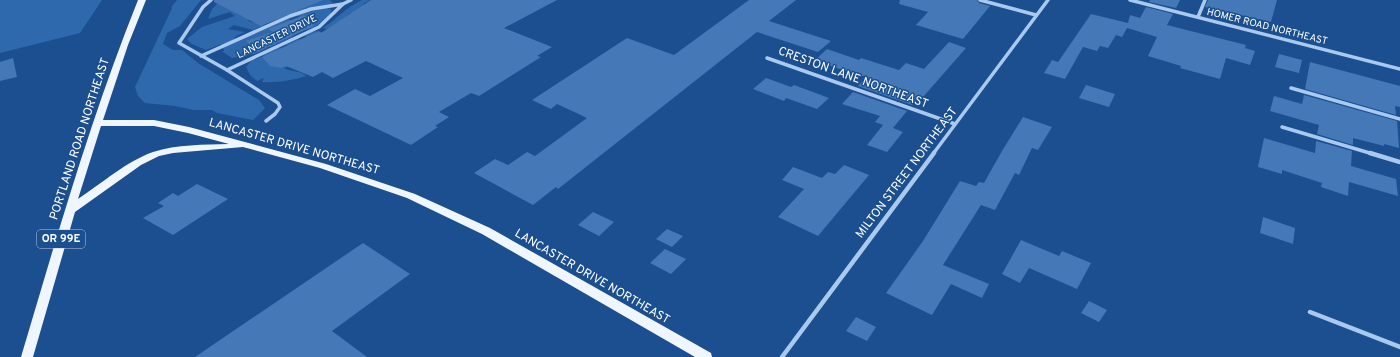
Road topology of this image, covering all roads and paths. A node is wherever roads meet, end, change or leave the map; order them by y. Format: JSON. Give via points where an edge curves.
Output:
{"nodes":[{"id":1,"x":142,"y":0,"type":"edge"},
{"id":2,"x":211,"y":0,"type":"edge"},
{"id":3,"x":351,"y":0,"type":"edge"},
{"id":4,"x":980,"y":0,"type":"edge"},
{"id":5,"x":1048,"y":0,"type":"edge"},
{"id":6,"x":1130,"y":0,"type":"edge"},
{"id":7,"x":1205,"y":0,"type":"edge"},
{"id":8,"x":342,"y":4,"type":"junction"},
{"id":9,"x":1036,"y":15,"type":"junction"},
{"id":10,"x":1198,"y":18,"type":"junction"},
{"id":11,"x":201,"y":56,"type":"junction"},
{"id":12,"x":767,"y":58,"type":"dead end"},
{"id":13,"x":1400,"y":69,"type":"edge"},
{"id":14,"x":227,"y":70,"type":"junction"},
{"id":15,"x":1291,"y":88,"type":"dead end"},
{"id":16,"x":1400,"y":119,"type":"edge"},
{"id":17,"x":266,"y":121,"type":"dead end"},
{"id":18,"x":97,"y":122,"type":"junction"},
{"id":19,"x":955,"y":124,"type":"junction"},
{"id":20,"x":1282,"y":127,"type":"dead end"},
{"id":21,"x":252,"y":146,"type":"junction"},
{"id":22,"x":1400,"y":162,"type":"edge"},
{"id":23,"x":69,"y":211,"type":"junction"},
{"id":24,"x":1310,"y":312,"type":"dead end"},
{"id":25,"x":1400,"y":347,"type":"edge"},
{"id":26,"x":27,"y":357,"type":"edge"},
{"id":27,"x":706,"y":357,"type":"edge"},
{"id":28,"x":782,"y":357,"type":"edge"}],
"edges":[{"from":1,"to":18,"type":"main road","name":"PORTLAND ROAD NORTHEAST","number":"OR 99E"},
{"from":2,"to":11,"type":"street","via":[[203,7],[179,42]]},
{"from":3,"to":8,"type":"street"},
{"from":4,"to":9,"type":"street"},
{"from":5,"to":9,"type":"street","name":"MILTON STREET NORTHEAST"},
{"from":6,"to":10,"type":"street","name":"HOMER ROAD NORTHEAST"},
{"from":7,"to":10,"type":"street"},
{"from":8,"to":11,"type":"street","name":"LANCASTER DRIVE","via":[[311,9],[290,16]]},
{"from":8,"to":14,"type":"street","name":"LANCASTER DRIVE","via":[[319,27]]},
{"from":9,"to":19,"type":"street","name":"MILTON STREET NORTHEAST"},
{"from":10,"to":13,"type":"street","name":"HOMER ROAD NORTHEAST"},
{"from":11,"to":14,"type":"street"},
{"from":12,"to":19,"type":"street","name":"CRESTON LANE NORTHEAST"},
{"from":14,"to":17,"type":"street","via":[[278,103],[280,107]]},
{"from":15,"to":16,"type":"street"},
{"from":18,"to":21,"type":"main road","name":"LANCASTER DRIVE NORTHEAST","via":[[154,123]]},
{"from":18,"to":23,"type":"main road","name":"PORTLAND ROAD NORTHEAST","number":"OR 99E"},
{"from":19,"to":28,"type":"street","name":"MILTON STREET NORTHEAST"},
{"from":20,"to":22,"type":"street"},
{"from":21,"to":23,"type":"main road","via":[[173,150],[156,154],[138,163]]},
{"from":21,"to":27,"type":"main road","name":"LANCASTER DRIVE NORTHEAST","via":[[323,166],[411,196],[486,231]]},
{"from":23,"to":26,"type":"main road","name":"PORTLAND ROAD NORTHEAST","number":"OR 99E"},
{"from":24,"to":25,"type":"street"}]}
